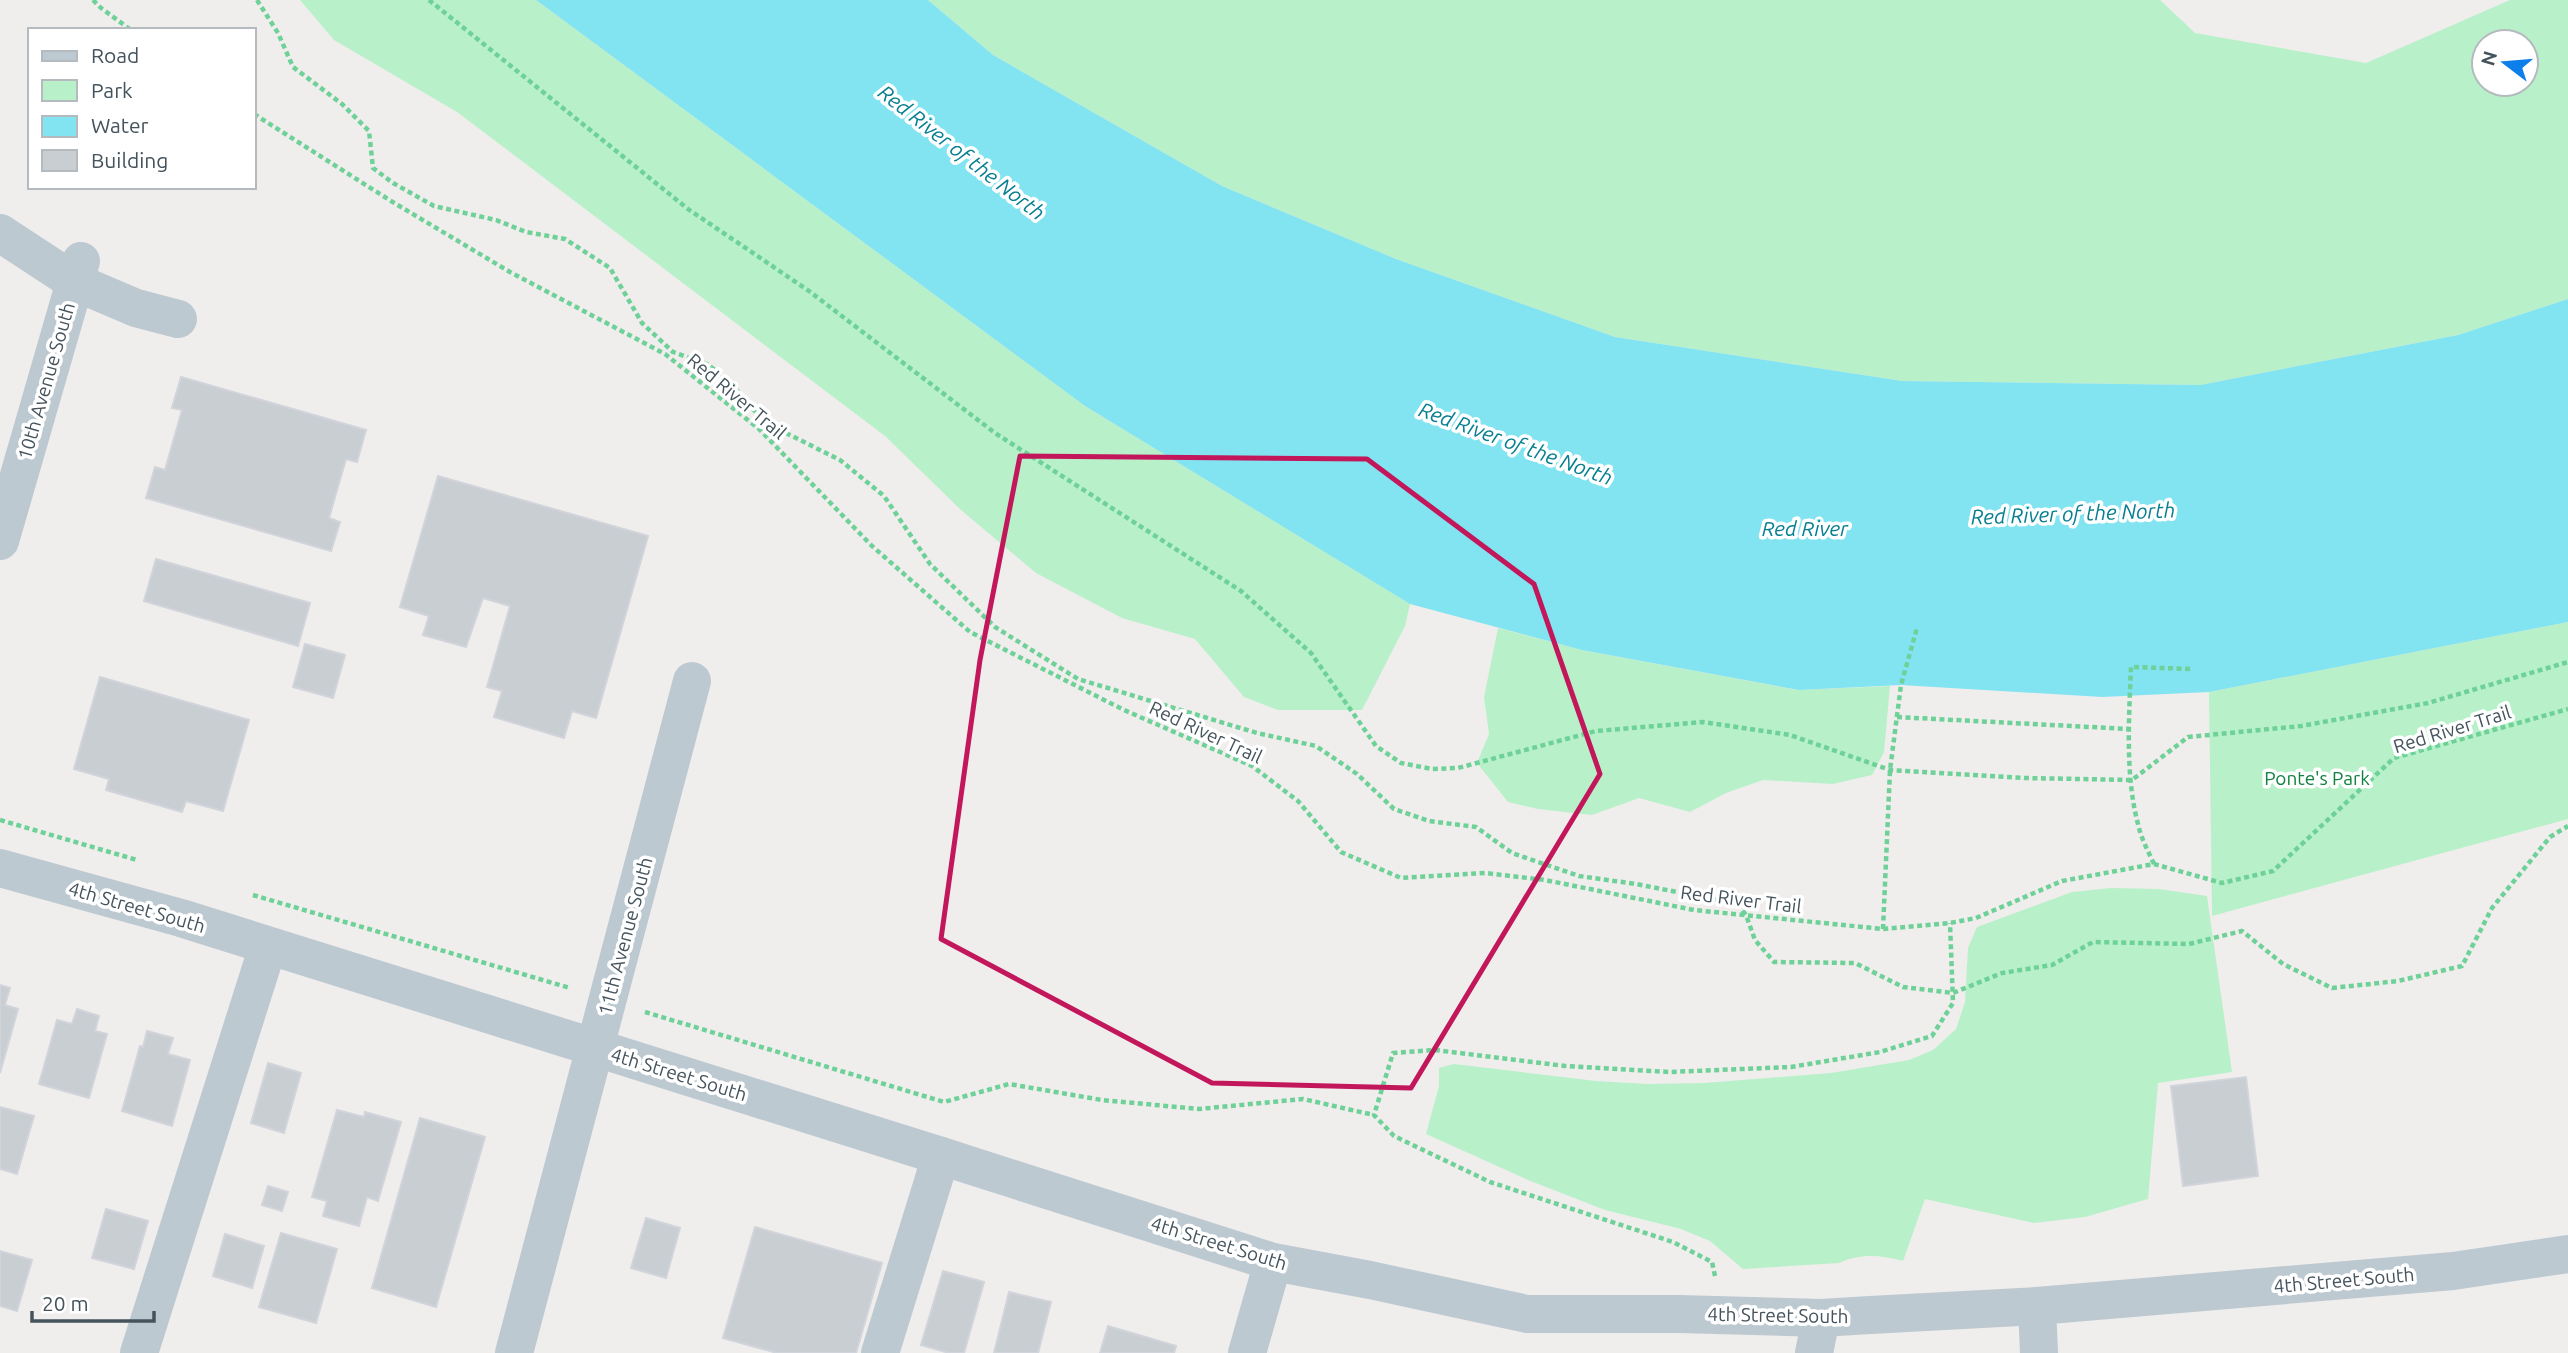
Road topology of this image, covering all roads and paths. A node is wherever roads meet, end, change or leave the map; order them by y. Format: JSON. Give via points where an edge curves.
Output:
{"nodes":[{"id":1,"x":93,"y":0,"type":"edge"},
{"id":2,"x":257,"y":0,"type":"edge"},
{"id":3,"x":429,"y":0,"type":"edge"},
{"id":4,"x":128,"y":28,"type":"edge"},
{"id":5,"x":256,"y":115,"type":"edge"},
{"id":6,"x":0,"y":233,"type":"edge"},
{"id":7,"x":78,"y":272,"type":"junction"},
{"id":8,"x":178,"y":319,"type":"dead end"},
{"id":9,"x":0,"y":541,"type":"edge"},
{"id":10,"x":1917,"y":628,"type":"dead end"},
{"id":11,"x":2568,"y":662,"type":"edge"},
{"id":12,"x":2193,"y":669,"type":"dead end"},
{"id":13,"x":692,"y":681,"type":"dead end"},
{"id":14,"x":2568,"y":709,"type":"edge"},
{"id":15,"x":1897,"y":717,"type":"junction"},
{"id":16,"x":2129,"y":729,"type":"junction"},
{"id":17,"x":1890,"y":770,"type":"junction"},
{"id":18,"x":2132,"y":780,"type":"junction"},
{"id":19,"x":0,"y":820,"type":"edge"},
{"id":20,"x":2568,"y":826,"type":"edge"},
{"id":21,"x":144,"y":863,"type":"dead end"},
{"id":22,"x":2154,"y":864,"type":"junction"},
{"id":23,"x":0,"y":868,"type":"edge"},
{"id":24,"x":249,"y":894,"type":"dead end"},
{"id":25,"x":1746,"y":915,"type":"junction"},
{"id":26,"x":1950,"y":923,"type":"junction"},
{"id":27,"x":1883,"y":929,"type":"junction"},
{"id":28,"x":268,"y":946,"type":"junction"},
{"id":29,"x":573,"y":989,"type":"dead end"},
{"id":30,"x":1953,"y":993,"type":"junction"},
{"id":31,"x":640,"y":1010,"type":"dead end"},
{"id":32,"x":595,"y":1048,"type":"junction"},
{"id":33,"x":1374,"y":1115,"type":"junction"},
{"id":34,"x":941,"y":1156,"type":"junction"},
{"id":35,"x":2568,"y":1254,"type":"edge"},
{"id":36,"x":1273,"y":1262,"type":"junction"},
{"id":37,"x":2037,"y":1306,"type":"junction"},
{"id":38,"x":1712,"y":1315,"type":"junction"},
{"id":39,"x":1817,"y":1335,"type":"edge"},
{"id":40,"x":139,"y":1353,"type":"edge"},
{"id":41,"x":514,"y":1353,"type":"edge"},
{"id":42,"x":880,"y":1353,"type":"edge"},
{"id":43,"x":1247,"y":1353,"type":"edge"},
{"id":44,"x":2039,"y":1353,"type":"edge"}],
"edges":[{"from":1,"to":4,"type":"path"},
{"from":2,"to":25,"type":"path","via":[[293,67],[369,131],[373,168],[435,206],[565,239],[610,268],[642,323],[673,352],[707,364],[728,380],[764,422],[840,460],[884,496],[930,564],[995,627],[1077,679],[1316,746],[1357,774],[1394,809],[1429,821],[1476,827],[1512,853],[1579,876],[1738,904]]},
{"from":3,"to":17,"type":"path","via":[[688,209],[809,291],[995,433],[1241,591],[1311,653],[1376,746],[1401,763],[1458,768],[1596,731],[1703,722],[1790,735]]},
{"from":5,"to":25,"type":"path","name":"Red River Trail","via":[[510,272],[665,354],[759,429],[872,547],[971,632],[1124,710],[1252,766],[1298,801],[1341,852],[1401,878],[1485,873]]},
{"from":6,"to":7,"type":"street"},
{"from":7,"to":8,"type":"street","via":[[136,308]]},
{"from":7,"to":9,"type":"street","name":"10th Avenue South"},
{"from":10,"to":15,"type":"path"},
{"from":11,"to":18,"type":"path","via":[[2428,703],[2301,726],[2188,737]]},
{"from":12,"to":16,"type":"path","via":[[2131,667]]},
{"from":13,"to":32,"type":"street","name":"11th Avenue South"},
{"from":14,"to":22,"type":"path","name":"Red River Trail","via":[[2394,758],[2273,871],[2222,883]]},
{"from":15,"to":16,"type":"path"},
{"from":15,"to":17,"type":"path"},
{"from":16,"to":18,"type":"path"},
{"from":17,"to":18,"type":"path"},
{"from":17,"to":27,"type":"path"},
{"from":18,"to":22,"type":"path","via":[[2137,824]]},
{"from":19,"to":21,"type":"path"},
{"from":20,"to":30,"type":"path","via":[[2550,836],[2492,908],[2462,966],[2398,981],[2332,988],[2283,964],[2242,931],[2189,944],[2093,942],[2052,965],[2002,973]]},
{"from":22,"to":26,"type":"path","name":"Red River Trail","via":[[2062,881],[1976,918]]},
{"from":23,"to":28,"type":"street","name":"4th Street South"},
{"from":24,"to":29,"type":"path"},
{"from":25,"to":27,"type":"path","name":"Red River Trail"},
{"from":25,"to":30,"type":"path","via":[[1755,940],[1774,962],[1855,963],[1902,987]]},
{"from":26,"to":27,"type":"path","name":"Red River Trail"},
{"from":26,"to":30,"type":"path"},
{"from":28,"to":32,"type":"street","name":"4th Street South"},
{"from":28,"to":40,"type":"street"},
{"from":30,"to":33,"type":"path","via":[[1953,1003],[1932,1036],[1880,1052],[1791,1067],[1670,1072],[1565,1066],[1435,1050],[1393,1053]]},
{"from":31,"to":33,"type":"path","via":[[944,1102],[1009,1084],[1102,1100],[1199,1109],[1303,1099]]},
{"from":32,"to":34,"type":"street","name":"4th Street South"},
{"from":32,"to":41,"type":"street","name":"11th Avenue South"},
{"from":33,"to":38,"type":"path","via":[[1394,1136],[1490,1182],[1673,1242],[1712,1262],[1716,1278]]},
{"from":34,"to":36,"type":"street","name":"4th Street South"},
{"from":34,"to":42,"type":"street"},
{"from":35,"to":37,"type":"street","name":"4th Street South","via":[[2453,1271]]},
{"from":36,"to":38,"type":"street","name":"4th Street South","via":[[1527,1314]]},
{"from":36,"to":43,"type":"street"},
{"from":37,"to":39,"type":"street","name":"4th Street South"},
{"from":37,"to":44,"type":"street"},
{"from":38,"to":39,"type":"street","name":"4th Street South"}]}
